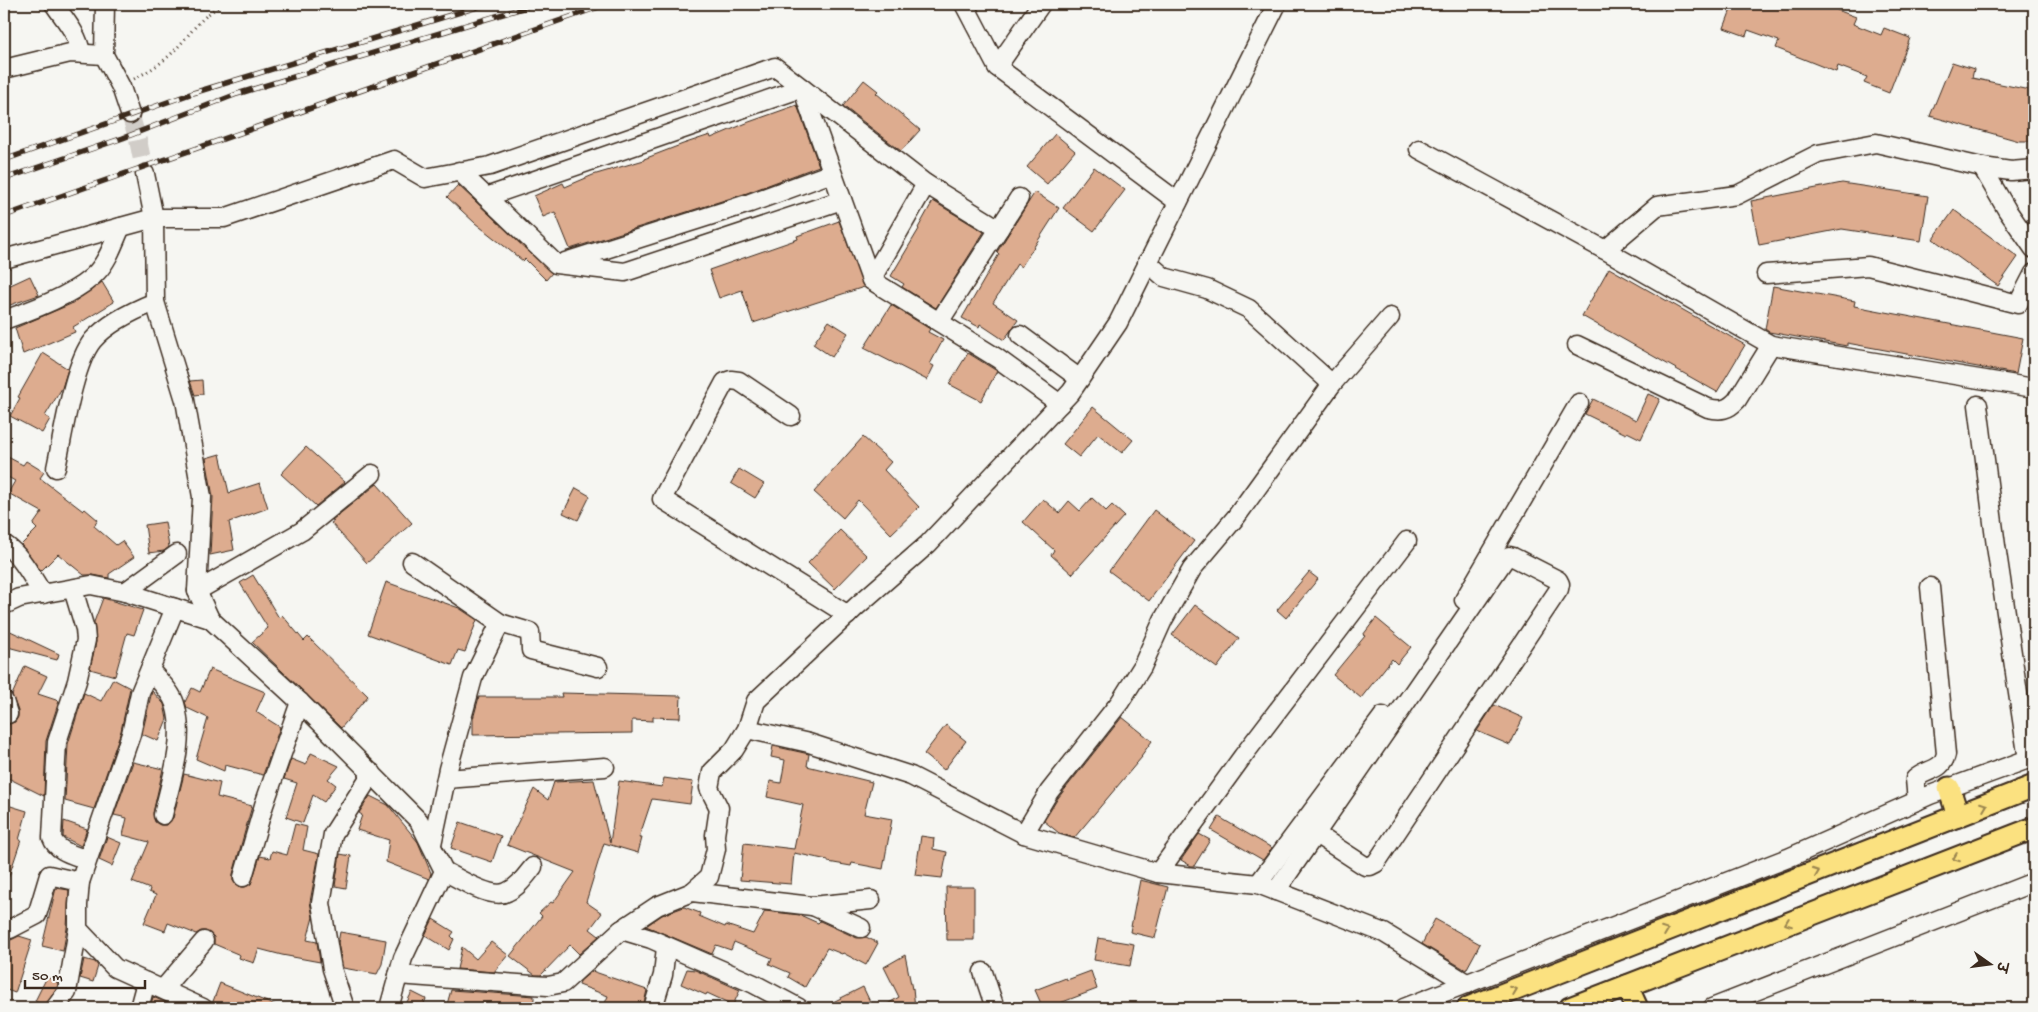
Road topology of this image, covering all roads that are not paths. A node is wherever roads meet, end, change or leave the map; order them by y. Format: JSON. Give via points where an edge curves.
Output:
{"nodes":[{"id":1,"x":54,"y":4,"type":"edge"},
{"id":2,"x":964,"y":4,"type":"edge"},
{"id":3,"x":1041,"y":4,"type":"edge"},
{"id":4,"x":1278,"y":4,"type":"edge"},
{"id":5,"x":106,"y":5,"type":"edge"},
{"id":6,"x":81,"y":53,"type":"junction"},
{"id":7,"x":104,"y":55,"type":"junction"},
{"id":8,"x":998,"y":67,"type":"junction"},
{"id":9,"x":4,"y":69,"type":"edge"},
{"id":10,"x":802,"y":88,"type":"junction"},
{"id":11,"x":130,"y":114,"type":"tunnel mouth"},
{"id":12,"x":1419,"y":149,"type":"dead end"},
{"id":13,"x":1982,"y":167,"type":"junction"},
{"id":14,"x":2034,"y":169,"type":"edge"},
{"id":15,"x":459,"y":171,"type":"junction"},
{"id":16,"x":832,"y":173,"type":"junction"},
{"id":17,"x":145,"y":174,"type":"tunnel mouth"},
{"id":18,"x":926,"y":184,"type":"junction"},
{"id":19,"x":486,"y":197,"type":"junction"},
{"id":20,"x":1019,"y":198,"type":"dead end"},
{"id":21,"x":842,"y":200,"type":"junction"},
{"id":22,"x":1178,"y":202,"type":"junction"},
{"id":23,"x":154,"y":218,"type":"junction"},
{"id":24,"x":121,"y":227,"type":"junction"},
{"id":25,"x":999,"y":229,"type":"junction"},
{"id":26,"x":2034,"y":249,"type":"edge"},
{"id":27,"x":1605,"y":250,"type":"junction"},
{"id":28,"x":4,"y":259,"type":"edge"},
{"id":29,"x":1148,"y":262,"type":"junction"},
{"id":30,"x":556,"y":264,"type":"junction"},
{"id":31,"x":2034,"y":273,"type":"edge"},
{"id":32,"x":1766,"y":274,"type":"dead end"},
{"id":33,"x":871,"y":280,"type":"junction"},
{"id":34,"x":155,"y":302,"type":"junction"},
{"id":35,"x":1390,"y":317,"type":"dead end"},
{"id":36,"x":4,"y":320,"type":"edge"},
{"id":37,"x":939,"y":322,"type":"junction"},
{"id":38,"x":1020,"y":335,"type":"dead end"},
{"id":39,"x":1771,"y":344,"type":"junction"},
{"id":40,"x":1577,"y":345,"type":"dead end"},
{"id":41,"x":1080,"y":379,"type":"junction"},
{"id":42,"x":1332,"y":384,"type":"junction"},
{"id":43,"x":2034,"y":386,"type":"edge"},
{"id":44,"x":1579,"y":403,"type":"dead end"},
{"id":45,"x":1060,"y":404,"type":"junction"},
{"id":46,"x":1978,"y":405,"type":"dead end"},
{"id":47,"x":791,"y":416,"type":"dead end"},
{"id":48,"x":56,"y":468,"type":"dead end"},
{"id":49,"x":372,"y":474,"type":"dead end"},
{"id":50,"x":1407,"y":542,"type":"dead end"},
{"id":51,"x":4,"y":544,"type":"edge"},
{"id":52,"x":177,"y":554,"type":"dead end"},
{"id":53,"x":412,"y":562,"type":"dead end"},
{"id":54,"x":1930,"y":587,"type":"dead end"},
{"id":55,"x":73,"y":589,"type":"junction"},
{"id":56,"x":197,"y":591,"type":"junction"},
{"id":57,"x":125,"y":592,"type":"junction"},
{"id":58,"x":43,"y":594,"type":"junction"},
{"id":59,"x":4,"y":605,"type":"edge"},
{"id":60,"x":175,"y":608,"type":"junction"},
{"id":61,"x":848,"y":615,"type":"junction"},
{"id":62,"x":210,"y":619,"type":"junction"},
{"id":63,"x":500,"y":623,"type":"junction"},
{"id":64,"x":598,"y":667,"type":"dead end"},
{"id":65,"x":150,"y":670,"type":"junction"},
{"id":66,"x":300,"y":702,"type":"junction"},
{"id":67,"x":747,"y":729,"type":"junction"},
{"id":68,"x":2031,"y":758,"type":"edge"},
{"id":69,"x":606,"y":767,"type":"dead end"},
{"id":70,"x":372,"y":773,"type":"junction"},
{"id":71,"x":446,"y":780,"type":"junction"},
{"id":72,"x":2034,"y":786,"type":"edge"},
{"id":73,"x":1949,"y":788,"type":"junction"},
{"id":74,"x":1918,"y":801,"type":"junction"},
{"id":75,"x":163,"y":815,"type":"dead end"},
{"id":76,"x":1958,"y":816,"type":"junction"},
{"id":77,"x":2034,"y":828,"type":"edge"},
{"id":78,"x":1024,"y":834,"type":"junction"},
{"id":79,"x":1316,"y":834,"type":"junction"},
{"id":80,"x":432,"y":844,"type":"junction"},
{"id":81,"x":87,"y":860,"type":"junction"},
{"id":82,"x":533,"y":868,"type":"dead end"},
{"id":83,"x":444,"y":871,"type":"junction"},
{"id":84,"x":1158,"y":873,"type":"junction"},
{"id":85,"x":243,"y":877,"type":"dead end"},
{"id":86,"x":80,"y":882,"type":"junction"},
{"id":87,"x":2034,"y":882,"type":"edge"},
{"id":88,"x":1258,"y":884,"type":"junction"},
{"id":89,"x":1276,"y":891,"type":"junction"},
{"id":90,"x":692,"y":892,"type":"junction"},
{"id":91,"x":871,"y":900,"type":"dead end"},
{"id":92,"x":812,"y":906,"type":"junction"},
{"id":93,"x":4,"y":927,"type":"edge"},
{"id":94,"x":861,"y":928,"type":"dead end"},
{"id":95,"x":78,"y":929,"type":"junction"},
{"id":96,"x":621,"y":930,"type":"junction"},
{"id":97,"x":204,"y":941,"type":"dead end"},
{"id":98,"x":666,"y":947,"type":"junction"},
{"id":99,"x":983,"y":972,"type":"dead end"},
{"id":100,"x":398,"y":975,"type":"junction"},
{"id":101,"x":146,"y":982,"type":"junction"},
{"id":102,"x":1468,"y":984,"type":"junction"},
{"id":103,"x":1627,"y":986,"type":"junction"},
{"id":104,"x":163,"y":990,"type":"junction"},
{"id":105,"x":55,"y":1008,"type":"edge"},
{"id":106,"x":139,"y":1008,"type":"edge"},
{"id":107,"x":203,"y":1008,"type":"edge"},
{"id":108,"x":345,"y":1008,"type":"edge"},
{"id":109,"x":389,"y":1008,"type":"edge"},
{"id":110,"x":653,"y":1008,"type":"edge"},
{"id":111,"x":799,"y":1008,"type":"edge"},
{"id":112,"x":995,"y":1008,"type":"edge"},
{"id":113,"x":1404,"y":1008,"type":"edge"},
{"id":114,"x":1468,"y":1008,"type":"edge"},
{"id":115,"x":1570,"y":1008,"type":"edge"},
{"id":116,"x":1637,"y":1008,"type":"edge"},
{"id":117,"x":1712,"y":1008,"type":"edge"}],
"edges":[{"from":1,"to":6,"type":"street","via":[[76,34]]},
{"from":2,"to":8,"type":"street"},
{"from":3,"to":8,"type":"street"},
{"from":4,"to":22,"type":"street"},
{"from":5,"to":7,"type":"street"},
{"from":6,"to":7,"type":"street"},
{"from":6,"to":9,"type":"street"},
{"from":7,"to":11,"type":"street"},
{"from":8,"to":22,"type":"street"},
{"from":10,"to":15,"type":"street","via":[[774,67],[490,166]]},
{"from":10,"to":16,"type":"street"},
{"from":10,"to":18,"type":"street"},
{"from":10,"to":19,"type":"street"},
{"from":12,"to":27,"type":"street"},
{"from":13,"to":14,"type":"street","via":[[2011,171]]},
{"from":13,"to":26,"type":"street"},
{"from":13,"to":27,"type":"street","via":[[1876,143],[1818,154],[1738,195],[1657,206]]},
{"from":15,"to":19,"type":"street"},
{"from":15,"to":23,"type":"street","via":[[425,178],[394,160],[224,218]]},
{"from":16,"to":21,"type":"street"},
{"from":16,"to":30,"type":"street","via":[[750,203]]},
{"from":17,"to":23,"type":"street"},
{"from":18,"to":25,"type":"street"},
{"from":18,"to":33,"type":"street"},
{"from":19,"to":30,"type":"street"},
{"from":20,"to":25,"type":"street"},
{"from":21,"to":30,"type":"street","via":[[625,272]]},
{"from":21,"to":33,"type":"street"},
{"from":22,"to":29,"type":"street"},
{"from":23,"to":24,"type":"street"},
{"from":23,"to":34,"type":"street"},
{"from":24,"to":28,"type":"street"},
{"from":24,"to":36,"type":"street","via":[[107,258],[96,273],[44,305]]},
{"from":25,"to":37,"type":"street"},
{"from":27,"to":39,"type":"street"},
{"from":29,"to":41,"type":"street","via":[[1118,323]]},
{"from":29,"to":42,"type":"street","via":[[1164,277],[1207,289],[1249,309]]},
{"from":31,"to":32,"type":"street","via":[[2018,304],[1868,266]]},
{"from":33,"to":37,"type":"street"},
{"from":34,"to":48,"type":"street","via":[[129,313],[94,340],[75,380]]},
{"from":34,"to":56,"type":"street","via":[[185,400],[202,497]]},
{"from":35,"to":42,"type":"street"},
{"from":37,"to":45,"type":"street","via":[[997,358]]},
{"from":38,"to":41,"type":"street"},
{"from":39,"to":40,"type":"street","via":[[1737,400],[1720,411]]},
{"from":39,"to":43,"type":"street"},
{"from":41,"to":45,"type":"street"},
{"from":42,"to":78,"type":"street","via":[[1236,518],[1192,569],[1163,620],[1142,667],[1120,702],[1049,792]]},
{"from":44,"to":88,"type":"street","via":[[1463,601],[1411,678]]},
{"from":45,"to":61,"type":"street","via":[[928,544]]},
{"from":46,"to":68,"type":"street","via":[[1996,546]]},
{"from":47,"to":61,"type":"street","via":[[739,381],[725,382],[662,499]]},
{"from":49,"to":56,"type":"street","via":[[302,531]]},
{"from":50,"to":84,"type":"street"},
{"from":51,"to":58,"type":"street","via":[[14,550]]},
{"from":52,"to":57,"type":"street"},
{"from":53,"to":63,"type":"street"},
{"from":54,"to":74,"type":"street","via":[[1946,754],[1938,768],[1922,773],[1916,779]]},
{"from":55,"to":57,"type":"street","via":[[91,585]]},
{"from":55,"to":58,"type":"street"},
{"from":55,"to":81,"type":"street","via":[[86,640],[77,682],[57,742],[52,838],[59,848]]},
{"from":56,"to":62,"type":"street"},
{"from":57,"to":60,"type":"street"},
{"from":58,"to":59,"type":"street"},
{"from":60,"to":62,"type":"street"},
{"from":60,"to":65,"type":"street"},
{"from":61,"to":67,"type":"street","via":[[756,701]]},
{"from":62,"to":66,"type":"street"},
{"from":63,"to":64,"type":"street","via":[[530,632],[531,650]]},
{"from":63,"to":71,"type":"street","via":[[473,678]]},
{"from":65,"to":75,"type":"street","via":[[169,692],[179,725],[178,748]]},
{"from":65,"to":81,"type":"street"},
{"from":66,"to":70,"type":"street"},
{"from":66,"to":85,"type":"street"},
{"from":67,"to":78,"type":"street","via":[[809,743],[911,776]]},
{"from":67,"to":90,"type":"street","via":[[734,750],[712,772],[709,788],[719,808],[716,849],[709,877]]},
{"from":68,"to":73,"type":"street"},
{"from":69,"to":71,"type":"street"},
{"from":70,"to":80,"type":"street","via":[[419,820]]},
{"from":70,"to":108,"type":"street","via":[[334,834],[321,903],[332,969]]},
{"from":71,"to":80,"type":"street"},
{"from":76,"to":72,"type":"main road","one_way":true},
{"from":73,"to":74,"type":"street"},
{"from":73,"to":76,"type":"main road"},
{"from":74,"to":102,"type":"street","via":[[1788,858]]},
{"from":114,"to":76,"type":"main road","one_way":true},
{"from":77,"to":103,"type":"main road","one_way":true},
{"from":78,"to":84,"type":"street"},
{"from":79,"to":79,"type":"street","via":[[1505,558],[1513,557],[1558,580],[1559,589],[1376,863],[1365,866]]},
{"from":79,"to":89,"type":"street"},
{"from":80,"to":83,"type":"street"},
{"from":81,"to":86,"type":"street"},
{"from":82,"to":83,"type":"street","via":[[520,883],[505,893],[489,894]]},
{"from":83,"to":100,"type":"street"},
{"from":84,"to":88,"type":"street"},
{"from":86,"to":93,"type":"street","via":[[49,875],[37,915],[10,929]]},
{"from":86,"to":95,"type":"street"},
{"from":87,"to":117,"type":"street"},
{"from":88,"to":89,"type":"street"},
{"from":89,"to":102,"type":"street","via":[[1384,932]]},
{"from":90,"to":92,"type":"street"},
{"from":90,"to":96,"type":"street","via":[[657,906]]},
{"from":91,"to":92,"type":"street"},
{"from":92,"to":94,"type":"street"},
{"from":95,"to":101,"type":"street","via":[[115,968]]},
{"from":95,"to":105,"type":"street","via":[[67,992]]},
{"from":96,"to":98,"type":"street"},
{"from":96,"to":100,"type":"street","via":[[563,982],[548,986]]},
{"from":97,"to":104,"type":"street"},
{"from":98,"to":110,"type":"street","via":[[663,976]]},
{"from":98,"to":111,"type":"street","via":[[754,984]]},
{"from":99,"to":112,"type":"street"},
{"from":100,"to":109,"type":"street"},
{"from":101,"to":104,"type":"street"},
{"from":101,"to":106,"type":"street"},
{"from":102,"to":113,"type":"street"},
{"from":103,"to":115,"type":"main road"},
{"from":103,"to":116,"type":"main road"},
{"from":104,"to":107,"type":"street"}]}
